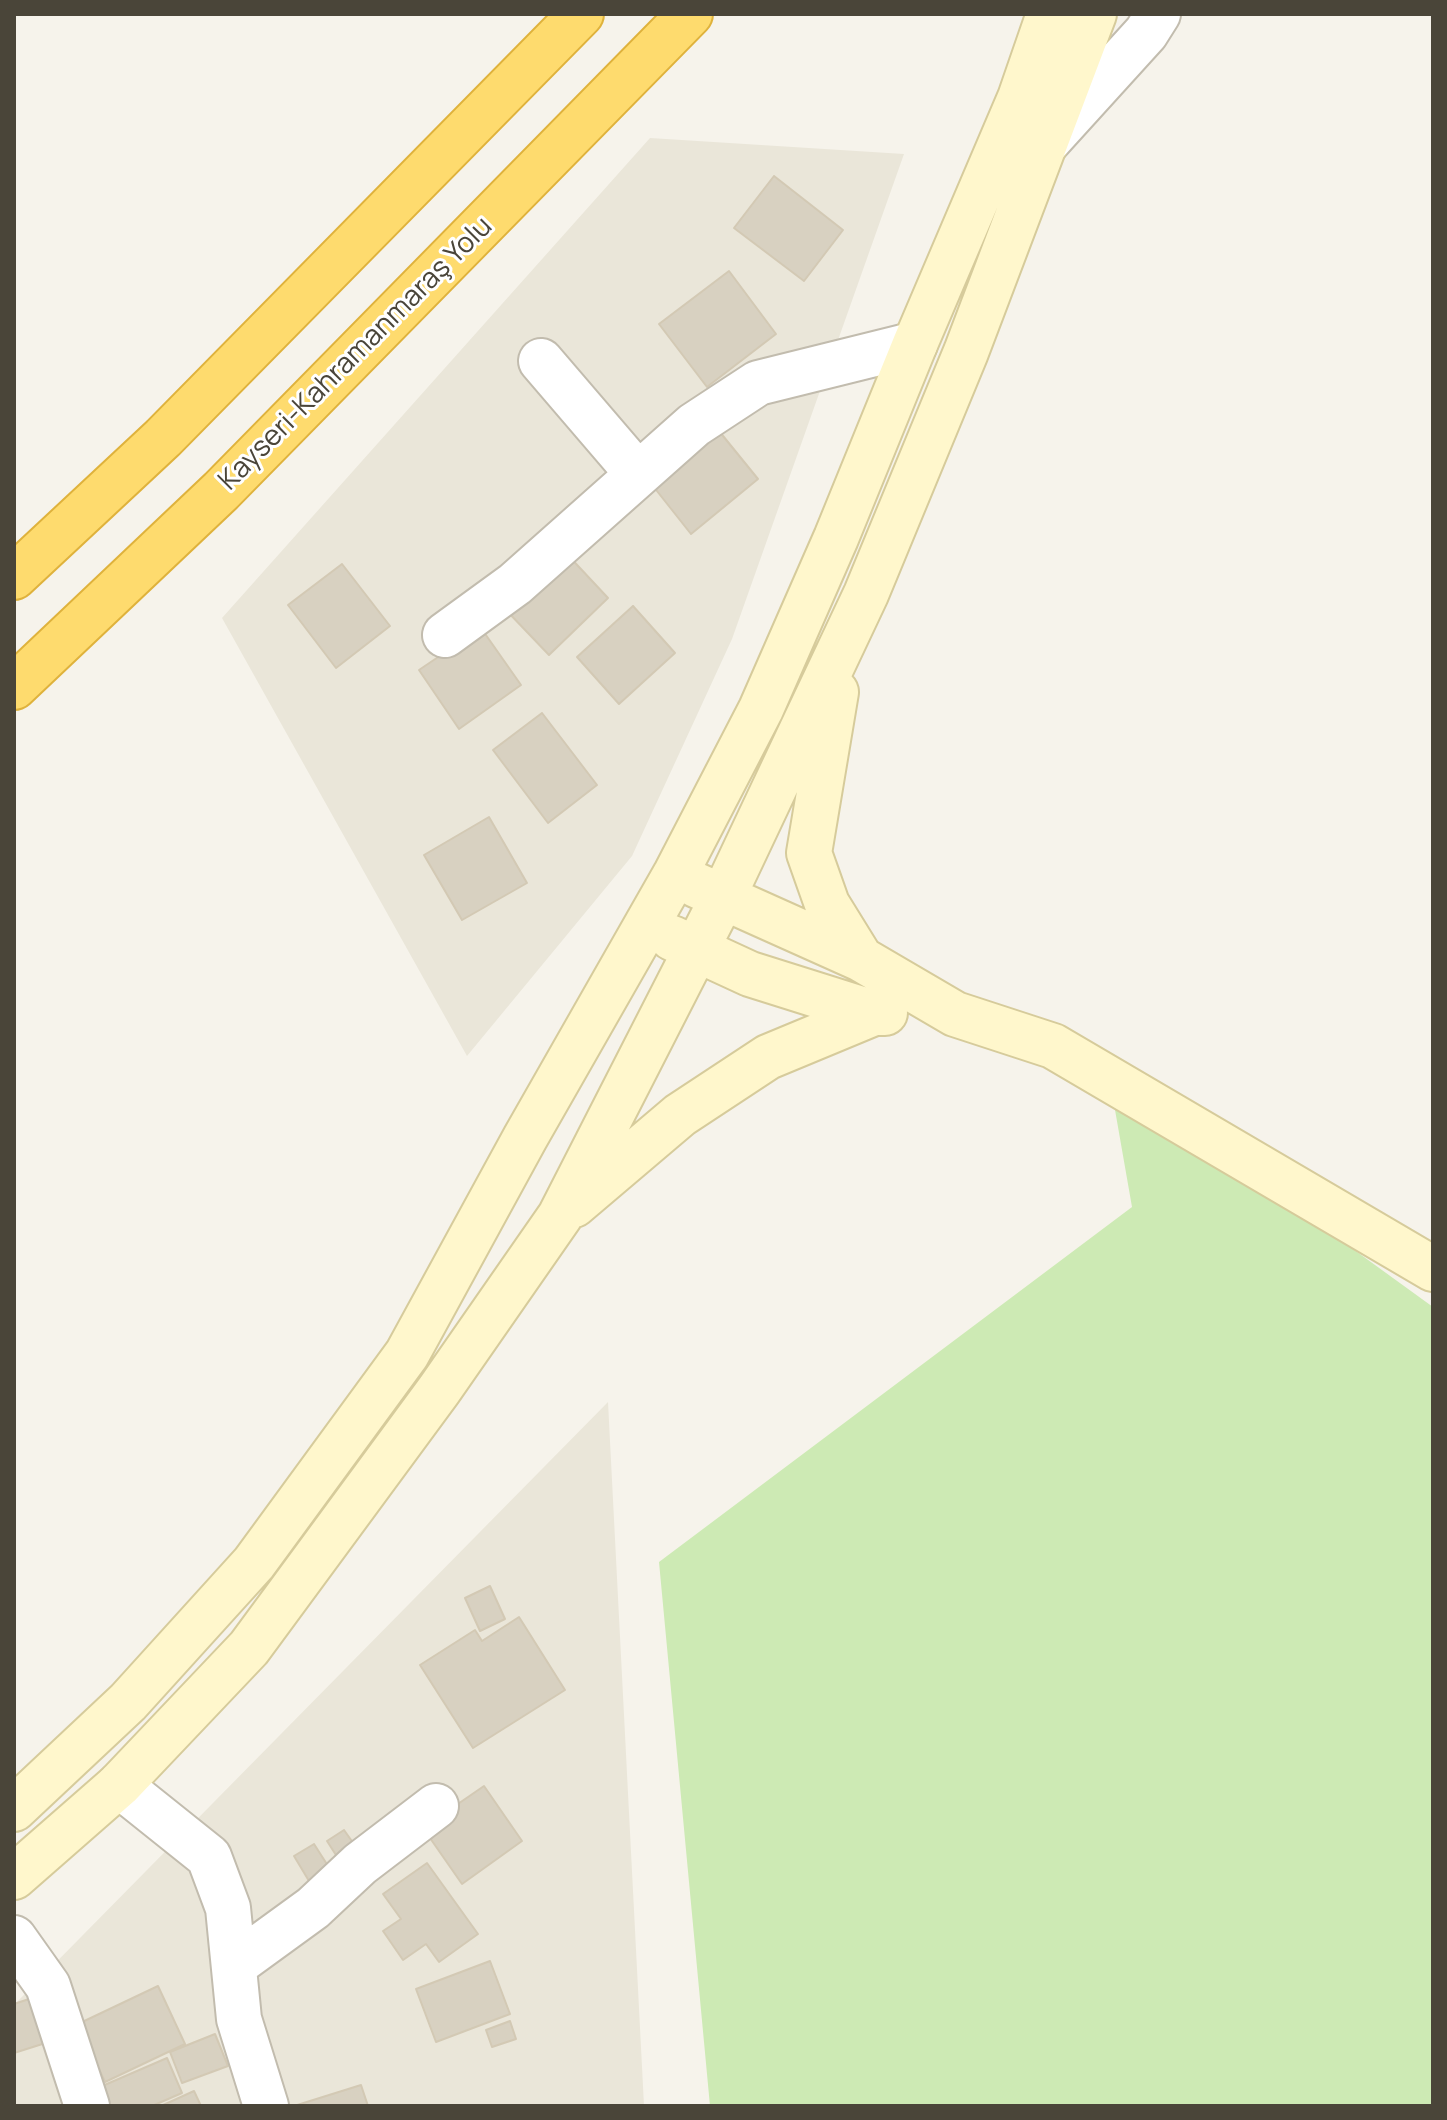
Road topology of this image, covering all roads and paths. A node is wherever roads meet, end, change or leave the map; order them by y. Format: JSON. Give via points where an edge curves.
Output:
{"nodes":[{"id":1,"x":581,"y":14,"type":"edge"},
{"id":2,"x":690,"y":14,"type":"edge"},
{"id":3,"x":1049,"y":14,"type":"edge"},
{"id":4,"x":1094,"y":14,"type":"edge"},
{"id":5,"x":1158,"y":14,"type":"edge"},
{"id":6,"x":1047,"y":142,"type":"junction"},
{"id":7,"x":915,"y":344,"type":"junction"},
{"id":8,"x":541,"y":361,"type":"dead end"},
{"id":9,"x":637,"y":473,"type":"junction"},
{"id":10,"x":14,"y":577,"type":"edge"},
{"id":11,"x":445,"y":635,"type":"dead end"},
{"id":12,"x":845,"y":640,"type":"junction"},
{"id":13,"x":14,"y":687,"type":"edge"},
{"id":14,"x":675,"y":875,"type":"junction"},
{"id":15,"x":723,"y":897,"type":"junction"},
{"id":16,"x":646,"y":927,"type":"junction"},
{"id":17,"x":696,"y":949,"type":"junction"},
{"id":18,"x":861,"y":959,"type":"junction"},
{"id":19,"x":874,"y":1013,"type":"junction"},
{"id":20,"x":955,"y":1014,"type":"junction"},
{"id":21,"x":560,"y":1216,"type":"junction"},
{"id":22,"x":1433,"y":1269,"type":"edge"},
{"id":23,"x":119,"y":1785,"type":"junction"},
{"id":24,"x":436,"y":1806,"type":"dead end"},
{"id":25,"x":14,"y":1809,"type":"edge"},
{"id":26,"x":14,"y":1877,"type":"edge"},
{"id":27,"x":14,"y":1938,"type":"edge"},
{"id":28,"x":236,"y":1964,"type":"junction"},
{"id":29,"x":87,"y":2106,"type":"edge"},
{"id":30,"x":266,"y":2106,"type":"edge"}],
"edges":[{"from":1,"to":10,"type":"highway","via":[[163,438]]},
{"from":2,"to":13,"type":"highway","name":"Kayseri-Kahramanmaraş Yolu","via":[[221,491]]},
{"from":3,"to":7,"type":"main road","via":[[1020,98]]},
{"from":4,"to":6,"type":"main road"},
{"from":5,"to":6,"type":"street"},
{"from":6,"to":12,"type":"main road"},
{"from":7,"to":9,"type":"street","via":[[758,383],[694,425]]},
{"from":7,"to":14,"type":"main road","via":[[761,709]]},
{"from":8,"to":9,"type":"street"},
{"from":9,"to":11,"type":"street","via":[[515,584]]},
{"from":12,"to":15,"type":"main road"},
{"from":12,"to":18,"type":"main road","via":[[809,853],[827,904]]},
{"from":14,"to":15,"type":"main road"},
{"from":14,"to":16,"type":"main road"},
{"from":15,"to":17,"type":"main road"},
{"from":15,"to":18,"type":"main road"},
{"from":16,"to":17,"type":"main road"},
{"from":16,"to":25,"type":"main road","via":[[407,1354],[254,1563],[128,1702]]},
{"from":17,"to":19,"type":"main road","via":[[750,974]]},
{"from":17,"to":21,"type":"main road"},
{"from":18,"to":20,"type":"main road"},
{"from":19,"to":20,"type":"main road"},
{"from":19,"to":21,"type":"main road","via":[[768,1057],[680,1115]]},
{"from":20,"to":22,"type":"main road","via":[[1053,1046]]},
{"from":21,"to":23,"type":"main road","via":[[249,1648]]},
{"from":23,"to":26,"type":"main road"},
{"from":23,"to":28,"type":"street","via":[[209,1857],[228,1908]]},
{"from":24,"to":28,"type":"street"},
{"from":27,"to":29,"type":"street","via":[[48,1986]]},
{"from":28,"to":30,"type":"street","via":[[239,2019]]}]}
